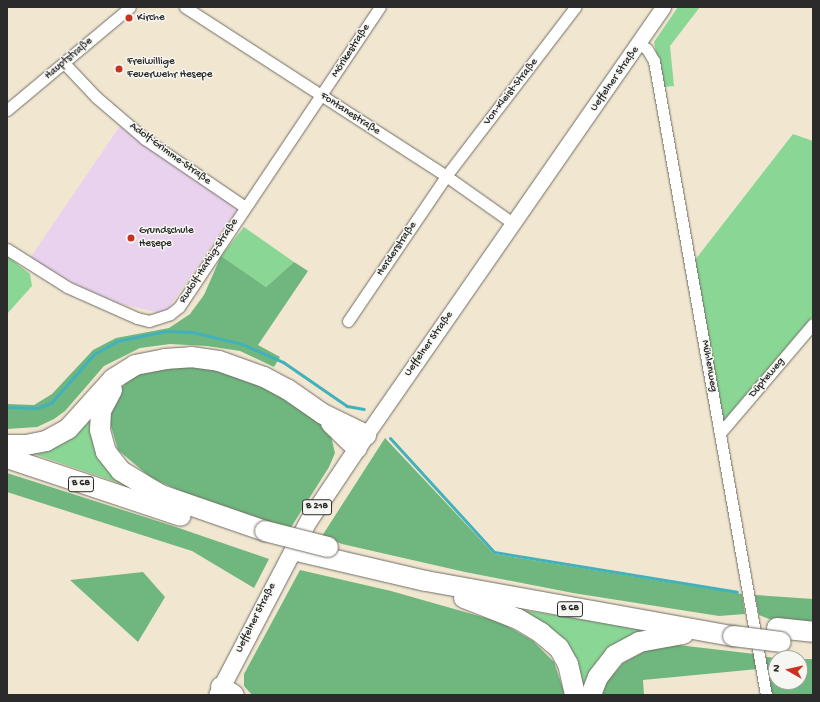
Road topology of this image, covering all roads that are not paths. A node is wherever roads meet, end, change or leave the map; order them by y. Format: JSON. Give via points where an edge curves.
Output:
{"nodes":[{"id":1,"x":130,"y":7,"type":"edge"},
{"id":2,"x":185,"y":7,"type":"edge"},
{"id":3,"x":380,"y":7,"type":"edge"},
{"id":4,"x":575,"y":7,"type":"edge"},
{"id":5,"x":663,"y":7,"type":"edge"},
{"id":6,"x":639,"y":43,"type":"junction"},
{"id":7,"x":64,"y":62,"type":"junction"},
{"id":8,"x":322,"y":95,"type":"junction"},
{"id":9,"x":7,"y":110,"type":"edge"},
{"id":10,"x":446,"y":176,"type":"junction"},
{"id":11,"x":245,"y":207,"type":"junction"},
{"id":12,"x":514,"y":224,"type":"junction"},
{"id":13,"x":7,"y":249,"type":"edge"},
{"id":14,"x":348,"y":321,"type":"dead end"},
{"id":15,"x":813,"y":324,"type":"edge"},
{"id":16,"x":127,"y":371,"type":"junction"},
{"id":17,"x":721,"y":432,"type":"junction"},
{"id":18,"x":362,"y":441,"type":"junction"},
{"id":19,"x":7,"y":445,"type":"edge"},
{"id":20,"x":7,"y":458,"type":"edge"},
{"id":21,"x":159,"y":502,"type":"junction"},
{"id":22,"x":325,"y":552,"type":"junction"},
{"id":23,"x":426,"y":581,"type":"junction"},
{"id":24,"x":726,"y":631,"type":"junction"},
{"id":25,"x":813,"y":632,"type":"edge"},
{"id":26,"x":779,"y":635,"type":"junction"},
{"id":27,"x":813,"y":644,"type":"edge"},
{"id":28,"x":224,"y":692,"type":"edge"},
{"id":29,"x":575,"y":695,"type":"edge"},
{"id":30,"x":591,"y":695,"type":"edge"},
{"id":31,"x":766,"y":695,"type":"edge"}],
"edges":[{"from":1,"to":7,"type":"street","name":"Hauptstraße"},
{"from":2,"to":8,"type":"street","name":"Fontanestraße"},
{"from":3,"to":8,"type":"street","name":"Mörikestraße"},
{"from":4,"to":10,"type":"street","name":"Von-Kleist-Straße"},
{"from":5,"to":6,"type":"street","name":"Ueffelner Straße"},
{"from":6,"to":12,"type":"street","name":"Ueffelner Straße"},
{"from":6,"to":17,"type":"street","name":"Mühlenweg","via":[[647,49],[654,61]]},
{"from":7,"to":9,"type":"street","name":"Hauptstraße"},
{"from":7,"to":11,"type":"street","name":"Adolf-Grimme-Straße","via":[[96,96],[145,139]]},
{"from":8,"to":10,"type":"street","name":"Fontanestraße"},
{"from":8,"to":11,"type":"street","name":"Rudolf-Harbig-Straße"},
{"from":10,"to":12,"type":"street","name":"Fontanestraße"},
{"from":10,"to":14,"type":"street","name":"Herderstraße"},
{"from":11,"to":13,"type":"street","name":"Rudolf-Harbig-Straße","via":[[179,307],[160,319],[149,321],[102,304],[67,287]]},
{"from":12,"to":18,"type":"street","name":"Ueffelner Straße"},
{"from":15,"to":17,"type":"street","name":"Düpteweg"},
{"from":16,"to":18,"type":"highway","via":[[136,365],[164,359],[219,361],[264,377],[287,389]]},
{"from":16,"to":19,"type":"highway","via":[[113,379],[68,430],[46,441]]},
{"from":16,"to":21,"type":"highway","via":[[110,392],[102,411],[100,430],[106,452],[121,471]]},
{"from":17,"to":31,"type":"street","name":"Mühlenweg"},
{"from":18,"to":28,"type":"main road","name":"Ueffelner Straße","number":"B 218","via":[[308,521]]},
{"from":20,"to":21,"type":"highway","number":"B 68"},
{"from":21,"to":22,"type":"highway","number":"B 68","bridge":true,"via":[[261,536]]},
{"from":22,"to":23,"type":"highway","number":"B 68"},
{"from":22,"to":24,"type":"highway","number":"B 68","via":[[530,589]]},
{"from":23,"to":24,"type":"highway","number":"B 68"},
{"from":23,"to":29,"type":"highway","number":"B 68","via":[[447,592],[518,619],[542,633],[559,648],[568,664]]},
{"from":24,"to":26,"type":"highway","number":"B 68","bridge":true},
{"from":24,"to":30,"type":"highway","number":"B 68","via":[[680,634],[639,642],[614,655],[598,677]]},
{"from":25,"to":26,"type":"highway","number":"B 68"},
{"from":26,"to":27,"type":"highway","number":"B 68"}]}
